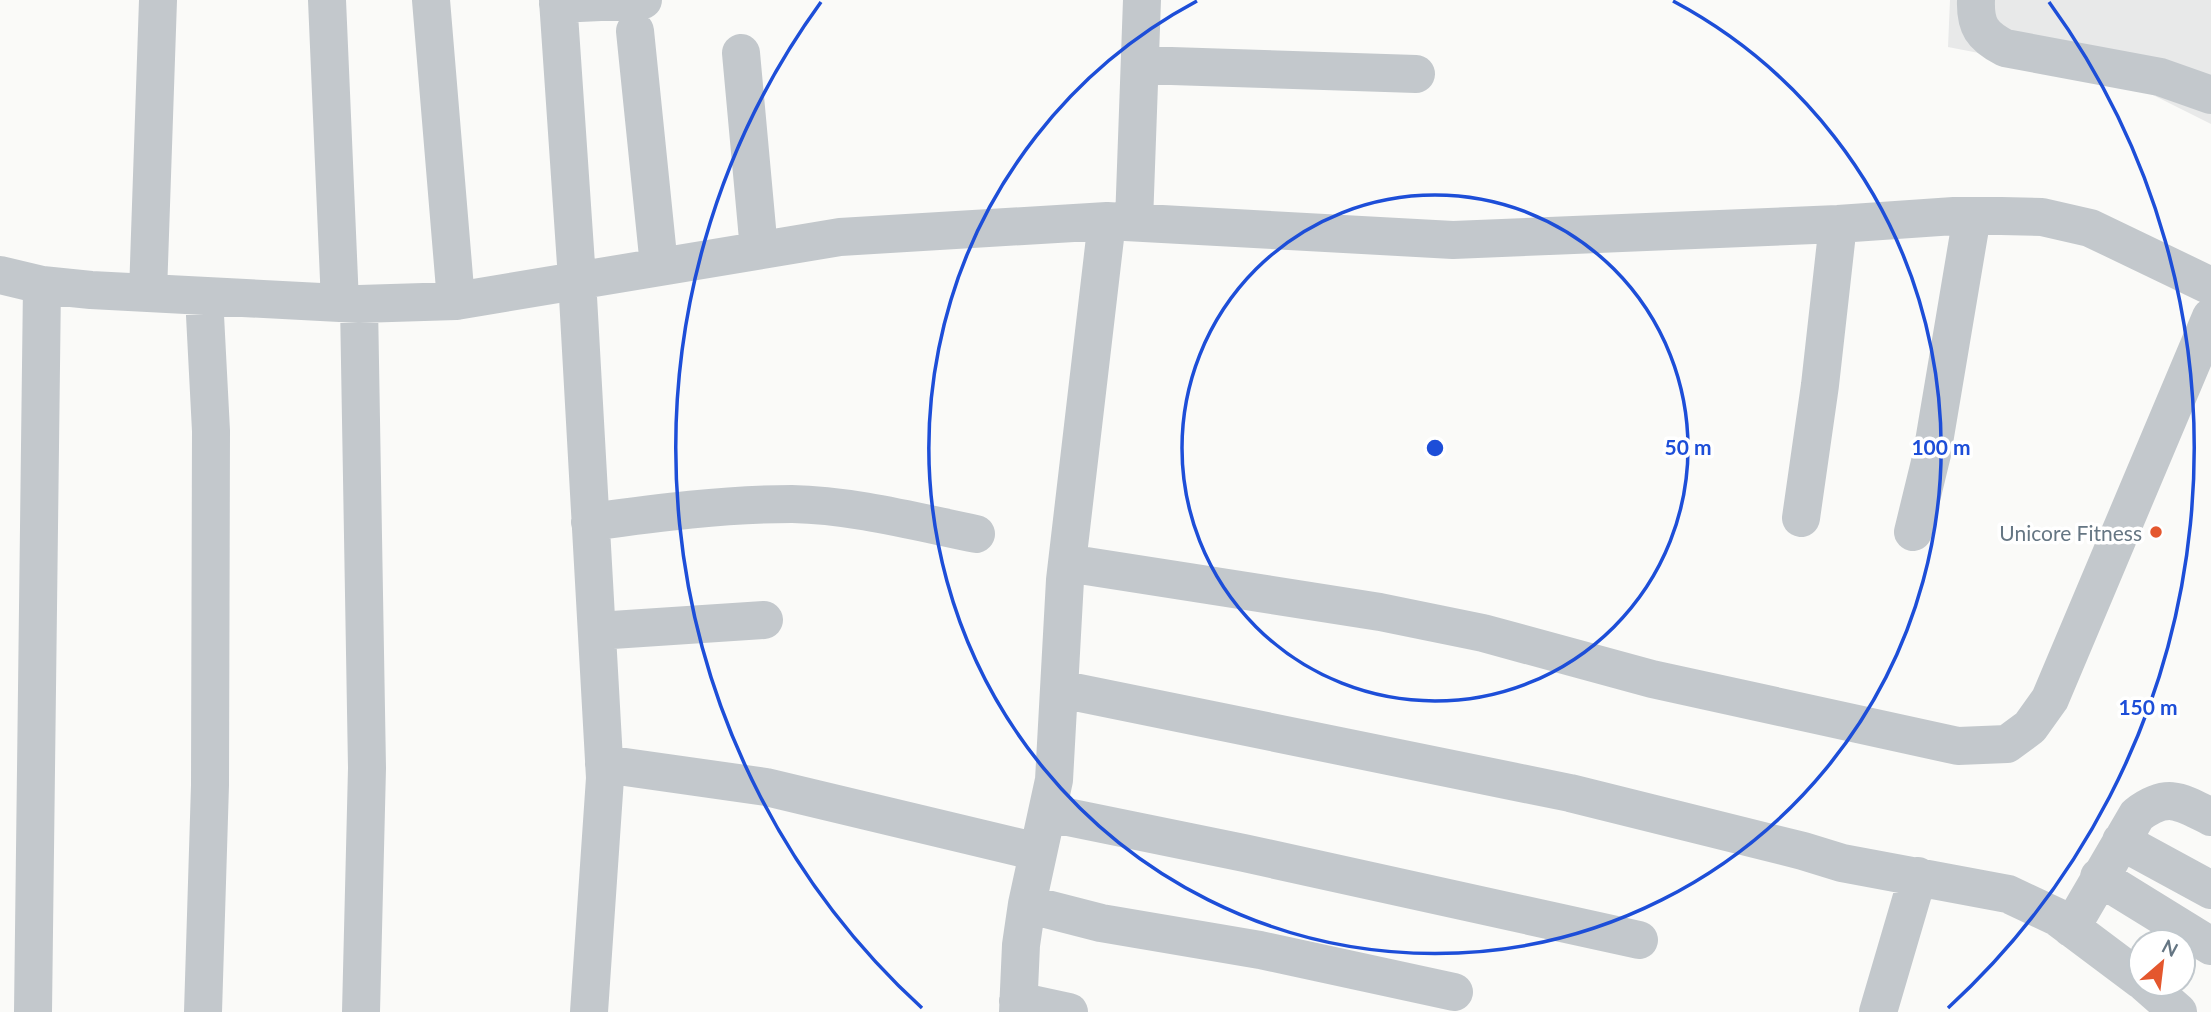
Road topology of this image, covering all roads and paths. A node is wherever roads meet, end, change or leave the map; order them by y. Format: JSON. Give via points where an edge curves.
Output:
{"nodes":[{"id":1,"x":158,"y":0,"type":"edge"},
{"id":2,"x":327,"y":0,"type":"edge"},
{"id":3,"x":430,"y":0,"type":"edge"},
{"id":4,"x":1142,"y":0,"type":"edge"},
{"id":5,"x":1976,"y":0,"type":"edge"},
{"id":6,"x":558,"y":2,"type":"edge"},
{"id":7,"x":639,"y":16,"type":"edge"},
{"id":8,"x":741,"y":53,"type":"dead end"},
{"id":9,"x":1140,"y":65,"type":"junction"},
{"id":10,"x":1416,"y":74,"type":"dead end"},
{"id":11,"x":2211,"y":95,"type":"edge"},
{"id":12,"x":1972,"y":216,"type":"junction"},
{"id":13,"x":1121,"y":222,"type":"junction"},
{"id":14,"x":1838,"y":224,"type":"junction"},
{"id":15,"x":759,"y":250,"type":"junction"},
{"id":16,"x":659,"y":266,"type":"junction"},
{"id":17,"x":0,"y":275,"type":"edge"},
{"id":18,"x":577,"y":279,"type":"junction"},
{"id":19,"x":42,"y":285,"type":"junction"},
{"id":20,"x":2211,"y":286,"type":"edge"},
{"id":21,"x":148,"y":293,"type":"junction"},
{"id":22,"x":204,"y":296,"type":"junction"},
{"id":23,"x":456,"y":301,"type":"junction"},
{"id":24,"x":349,"y":303,"type":"junction"},
{"id":25,"x":2211,"y":317,"type":"edge"},
{"id":26,"x":1801,"y":518,"type":"dead end"},
{"id":27,"x":590,"y":522,"type":"junction"},
{"id":28,"x":1913,"y":532,"type":"dead end"},
{"id":29,"x":976,"y":534,"type":"dead end"},
{"id":30,"x":1067,"y":563,"type":"junction"},
{"id":31,"x":764,"y":620,"type":"dead end"},
{"id":32,"x":597,"y":631,"type":"junction"},
{"id":33,"x":1060,"y":689,"type":"junction"},
{"id":34,"x":604,"y":764,"type":"junction"},
{"id":35,"x":1048,"y":813,"type":"junction"},
{"id":36,"x":2211,"y":817,"type":"edge"},
{"id":37,"x":2121,"y":841,"type":"junction"},
{"id":38,"x":1038,"y":852,"type":"junction"},
{"id":39,"x":1918,"y":876,"type":"junction"},
{"id":40,"x":2099,"y":877,"type":"junction"},
{"id":41,"x":2211,"y":890,"type":"edge"},
{"id":42,"x":1027,"y":904,"type":"junction"},
{"id":43,"x":2071,"y":928,"type":"junction"},
{"id":44,"x":1639,"y":940,"type":"dead end"},
{"id":45,"x":2211,"y":946,"type":"edge"},
{"id":46,"x":2127,"y":970,"type":"edge"},
{"id":47,"x":1454,"y":992,"type":"dead end"},
{"id":48,"x":2162,"y":998,"type":"edge"},
{"id":49,"x":1018,"y":1007,"type":"edge"},
{"id":50,"x":33,"y":1012,"type":"edge"},
{"id":51,"x":203,"y":1012,"type":"edge"},
{"id":52,"x":361,"y":1012,"type":"edge"},
{"id":53,"x":589,"y":1012,"type":"edge"},
{"id":54,"x":1069,"y":1012,"type":"edge"},
{"id":55,"x":1878,"y":1012,"type":"edge"},
{"id":56,"x":2178,"y":1012,"type":"edge"}],
"edges":[{"from":1,"to":21,"type":"street"},
{"from":2,"to":24,"type":"street"},
{"from":3,"to":23,"type":"street"},
{"from":4,"to":9,"type":"street"},
{"from":5,"to":11,"type":"street","via":[[1985,36],[2005,48],[2160,77]]},
{"from":6,"to":7,"type":"street"},
{"from":6,"to":18,"type":"street"},
{"from":7,"to":16,"type":"street"},
{"from":8,"to":15,"type":"street"},
{"from":9,"to":10,"type":"street"},
{"from":9,"to":13,"type":"street"},
{"from":12,"to":14,"type":"street"},
{"from":12,"to":20,"type":"street","via":[[2042,217],[2090,228]]},
{"from":12,"to":28,"type":"street","via":[[1932,454]]},
{"from":13,"to":14,"type":"street","via":[[1453,240]]},
{"from":13,"to":15,"type":"street","via":[[840,237]]},
{"from":13,"to":30,"type":"street"},
{"from":14,"to":26,"type":"street"},
{"from":15,"to":16,"type":"street"},
{"from":16,"to":18,"type":"street"},
{"from":17,"to":19,"type":"street"},
{"from":18,"to":23,"type":"street"},
{"from":18,"to":27,"type":"street"},
{"from":19,"to":21,"type":"street"},
{"from":19,"to":50,"type":"street"},
{"from":21,"to":22,"type":"street"},
{"from":22,"to":24,"type":"street"},
{"from":22,"to":51,"type":"street","via":[[211,430],[211,785]]},
{"from":23,"to":24,"type":"street"},
{"from":24,"to":52,"type":"street","via":[[367,768]]},
{"from":25,"to":30,"type":"street","via":[[2050,699],[2030,727],[2007,744],[1958,746],[1652,679],[1483,633],[1380,612]]},
{"from":27,"to":29,"type":"street","via":[[708,507],[794,504],[866,512]]},
{"from":27,"to":32,"type":"street"},
{"from":30,"to":33,"type":"street"},
{"from":31,"to":32,"type":"street"},
{"from":32,"to":34,"type":"street"},
{"from":33,"to":35,"type":"street"},
{"from":33,"to":39,"type":"street","via":[[1570,793],[1842,863]]},
{"from":34,"to":38,"type":"street","via":[[766,787]]},
{"from":34,"to":53,"type":"street"},
{"from":35,"to":38,"type":"street"},
{"from":35,"to":44,"type":"street"},
{"from":36,"to":37,"type":"street","via":[[2185,803],[2152,803],[2137,815]]},
{"from":37,"to":40,"type":"street"},
{"from":37,"to":41,"type":"street"},
{"from":38,"to":42,"type":"street"},
{"from":39,"to":43,"type":"street","via":[[2008,894]]},
{"from":39,"to":55,"type":"street"},
{"from":40,"to":43,"type":"street"},
{"from":40,"to":45,"type":"street"},
{"from":42,"to":47,"type":"street","via":[[1101,923],[1260,950]]},
{"from":42,"to":49,"type":"street"},
{"from":43,"to":46,"type":"street"},
{"from":48,"to":56,"type":"street"},
{"from":49,"to":54,"type":"street"}]}
